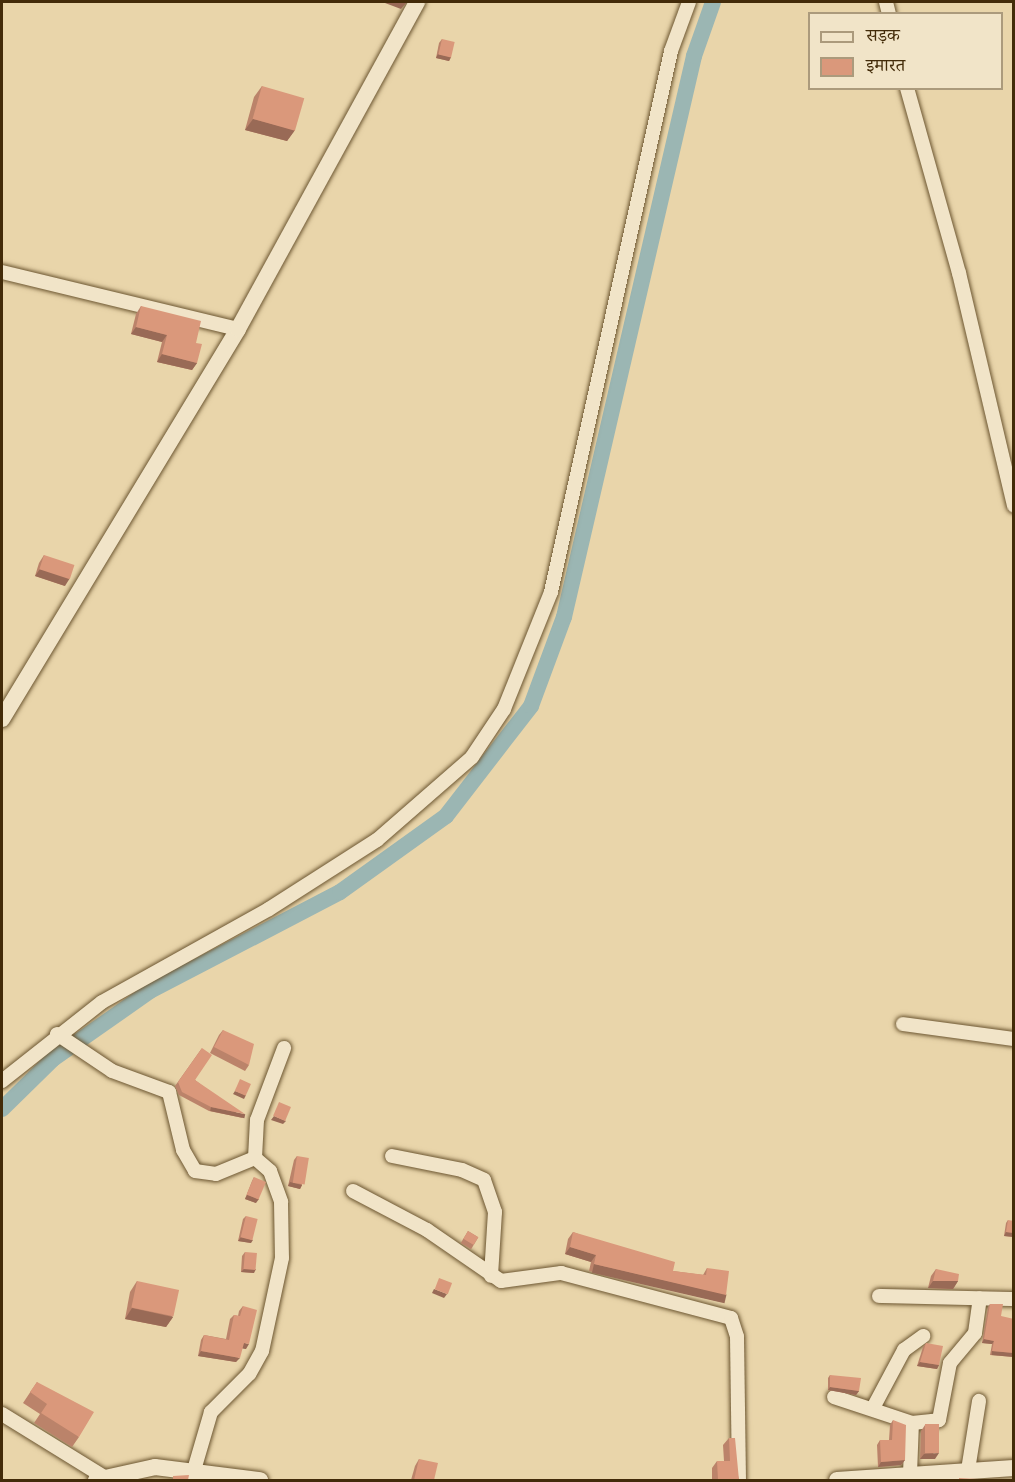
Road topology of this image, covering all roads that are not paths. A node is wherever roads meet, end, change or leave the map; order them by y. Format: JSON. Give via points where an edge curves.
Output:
{"nodes":[{"id":1,"x":689,"y":2,"type":"edge"},
{"id":2,"x":416,"y":4,"type":"edge"},
{"id":3,"x":908,"y":90,"type":"edge"},
{"id":4,"x":2,"y":272,"type":"edge"},
{"id":5,"x":238,"y":329,"type":"junction"},
{"id":6,"x":1014,"y":506,"type":"edge"},
{"id":7,"x":2,"y":719,"type":"edge"},
{"id":8,"x":903,"y":1024,"type":"dead end"},
{"id":9,"x":60,"y":1036,"type":"junction"},
{"id":10,"x":1014,"y":1039,"type":"edge"},
{"id":11,"x":284,"y":1048,"type":"dead end"},
{"id":12,"x":2,"y":1081,"type":"edge"},
{"id":13,"x":392,"y":1156,"type":"dead end"},
{"id":14,"x":255,"y":1158,"type":"junction"},
{"id":15,"x":353,"y":1191,"type":"dead end"},
{"id":16,"x":491,"y":1276,"type":"junction"},
{"id":17,"x":879,"y":1296,"type":"dead end"},
{"id":18,"x":980,"y":1298,"type":"junction"},
{"id":19,"x":1014,"y":1299,"type":"edge"},
{"id":20,"x":923,"y":1336,"type":"dead end"},
{"id":21,"x":834,"y":1397,"type":"dead end"},
{"id":22,"x":979,"y":1401,"type":"dead end"},
{"id":23,"x":873,"y":1408,"type":"junction"},
{"id":24,"x":2,"y":1414,"type":"edge"},
{"id":25,"x":912,"y":1423,"type":"junction"},
{"id":26,"x":1014,"y":1468,"type":"edge"},
{"id":27,"x":194,"y":1470,"type":"junction"},
{"id":28,"x":968,"y":1470,"type":"junction"},
{"id":29,"x":910,"y":1474,"type":"junction"},
{"id":30,"x":100,"y":1479,"type":"edge"},
{"id":31,"x":260,"y":1480,"type":"edge"},
{"id":32,"x":739,"y":1480,"type":"edge"},
{"id":33,"x":837,"y":1480,"type":"edge"}],
"edges":[{"from":1,"to":9,"type":"street","via":[[671,51],[583,470],[539,632],[504,710],[466,764],[377,840]]},
{"from":2,"to":5,"type":"street"},
{"from":3,"to":6,"type":"street","via":[[959,273]]},
{"from":4,"to":5,"type":"street"},
{"from":5,"to":7,"type":"street"},
{"from":8,"to":10,"type":"street"},
{"from":9,"to":12,"type":"street"},
{"from":9,"to":14,"type":"street","via":[[95,1060],[169,1092],[183,1150],[195,1172],[216,1174]]},
{"from":11,"to":14,"type":"street","via":[[257,1120]]},
{"from":13,"to":16,"type":"street","via":[[462,1170],[484,1180],[495,1212]]},
{"from":14,"to":27,"type":"street","via":[[270,1171],[281,1202],[278,1277],[256,1364],[211,1412]]},
{"from":15,"to":16,"type":"street","via":[[427,1230]]},
{"from":16,"to":32,"type":"street","via":[[511,1281],[561,1273],[731,1317],[736,1337]]},
{"from":17,"to":18,"type":"street"},
{"from":18,"to":19,"type":"street"},
{"from":18,"to":25,"type":"street","via":[[975,1333],[950,1363],[943,1416]]},
{"from":20,"to":23,"type":"street","via":[[904,1350]]},
{"from":21,"to":23,"type":"street"},
{"from":22,"to":28,"type":"street"},
{"from":23,"to":25,"type":"street"},
{"from":24,"to":30,"type":"street"},
{"from":25,"to":29,"type":"street"},
{"from":26,"to":28,"type":"street"},
{"from":27,"to":30,"type":"street","via":[[155,1467]]},
{"from":27,"to":31,"type":"street"},
{"from":28,"to":29,"type":"street"},
{"from":29,"to":33,"type":"street"}]}
